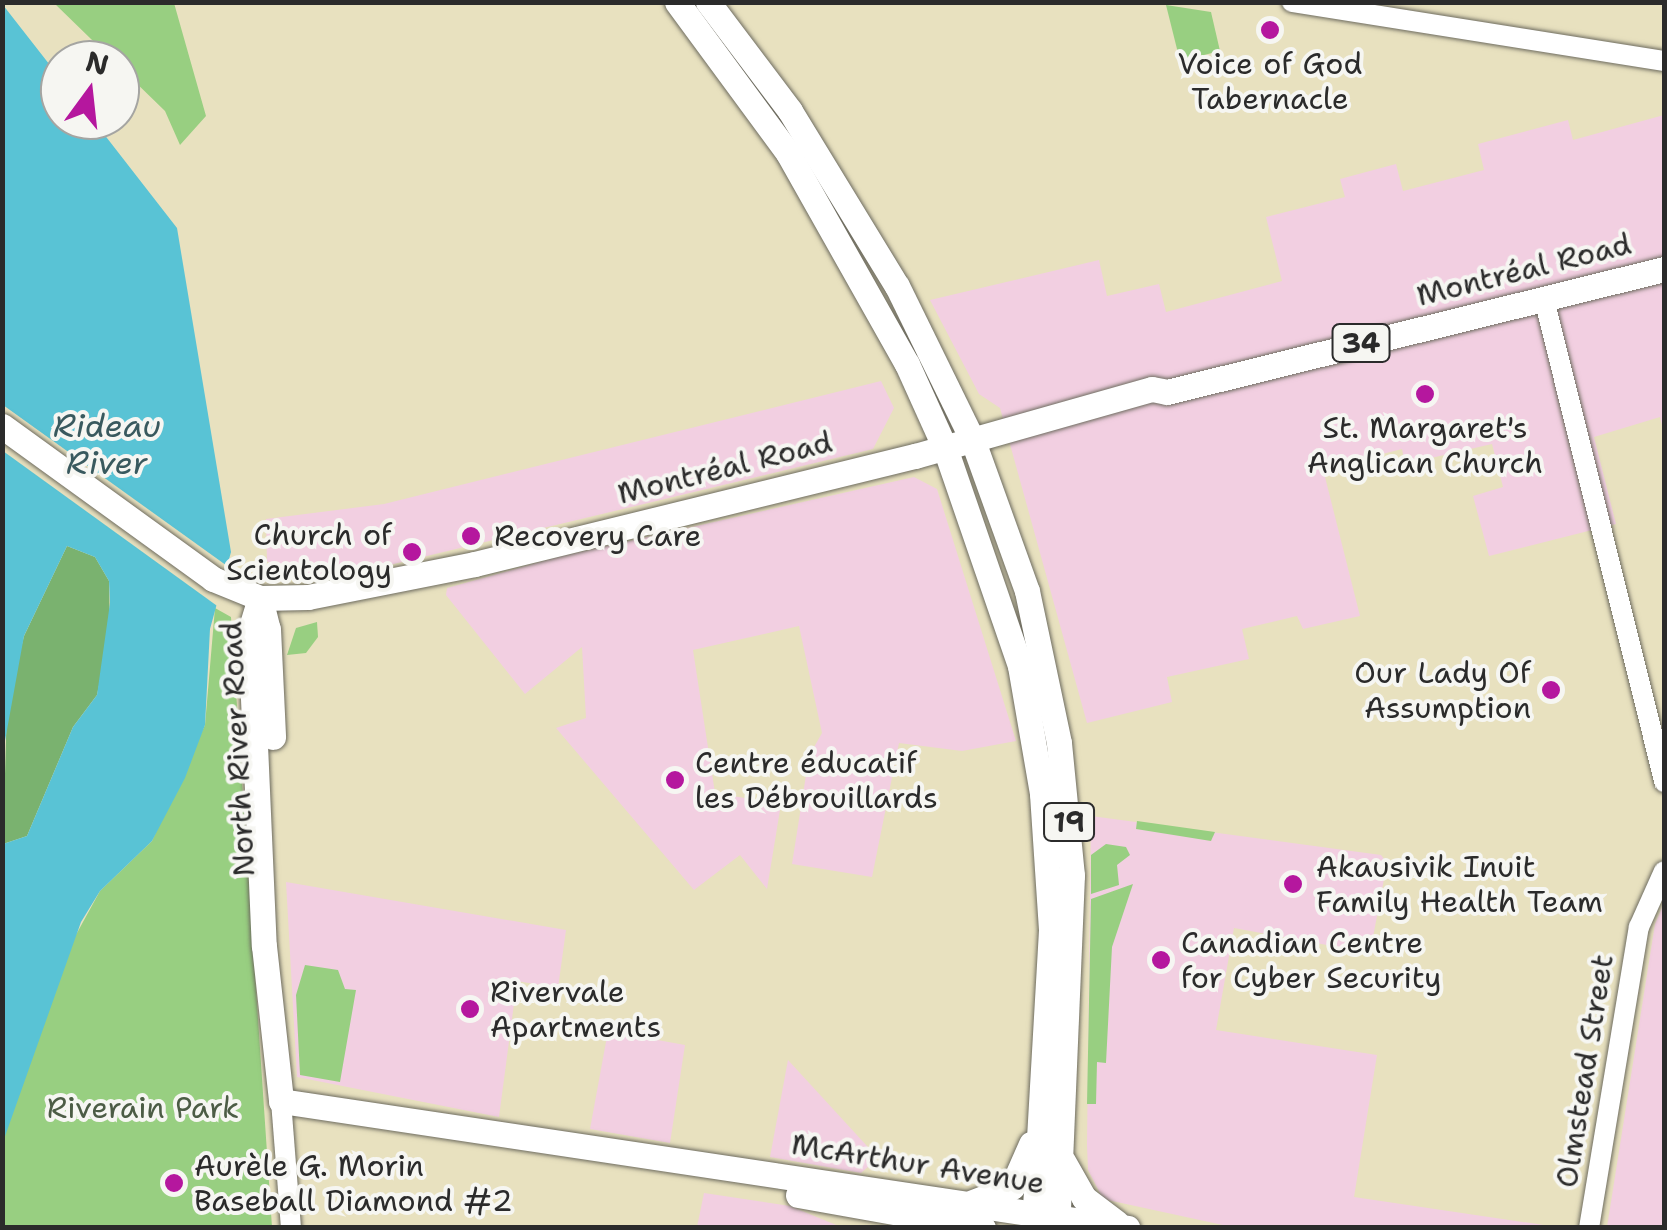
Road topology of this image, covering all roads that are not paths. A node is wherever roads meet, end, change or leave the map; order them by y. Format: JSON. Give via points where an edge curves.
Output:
{"nodes":[{"id":1,"x":677,"y":2,"type":"edge"},
{"id":2,"x":708,"y":2,"type":"edge"},
{"id":3,"x":1292,"y":2,"type":"edge"},
{"id":4,"x":1664,"y":61,"type":"edge"},
{"id":5,"x":1664,"y":269,"type":"edge"},
{"id":6,"x":1544,"y":299,"type":"junction"},
{"id":7,"x":2,"y":426,"type":"edge"},
{"id":8,"x":974,"y":440,"type":"junction"},
{"id":9,"x":945,"y":448,"type":"junction"},
{"id":10,"x":260,"y":598,"type":"junction"},
{"id":11,"x":1664,"y":782,"type":"edge"},
{"id":12,"x":1664,"y":871,"type":"edge"},
{"id":13,"x":1043,"y":1097,"type":"junction"},
{"id":14,"x":281,"y":1100,"type":"junction"},
{"id":15,"x":1062,"y":1159,"type":"junction"},
{"id":16,"x":957,"y":1218,"type":"edge"},
{"id":17,"x":1046,"y":1222,"type":"edge"},
{"id":18,"x":1125,"y":1227,"type":"edge"},
{"id":19,"x":290,"y":1228,"type":"edge"},
{"id":20,"x":984,"y":1228,"type":"edge"},
{"id":21,"x":1589,"y":1228,"type":"edge"}],
"edges":[{"from":1,"to":9,"type":"main road","number":"19","via":[[824,211]]},
{"from":2,"to":8,"type":"main road","number":"19","via":[[838,186]]},
{"from":3,"to":4,"type":"street"},
{"from":5,"to":6,"type":"main road","name":"Montréal Road","number":"34"},
{"from":6,"to":8,"type":"main road","name":"Montréal Road","number":"34","via":[[1167,392],[1152,389]]},
{"from":6,"to":11,"type":"street"},
{"from":7,"to":10,"type":"main road","name":"Montréal Road","number":"34","via":[[227,586]]},
{"from":8,"to":9,"type":"main road","name":"Montréal Road","number":"34"},
{"from":8,"to":15,"type":"main road","number":"19","via":[[1027,590],[1064,780],[1074,928]]},
{"from":9,"to":10,"type":"main road","name":"Montréal Road","number":"34","via":[[397,582]]},
{"from":9,"to":13,"type":"main road","number":"19","via":[[1020,666],[1036,750],[1051,930]]},
{"from":10,"to":14,"type":"main road","name":"North River Road","via":[[268,629],[288,1076]]},
{"from":12,"to":21,"type":"street","name":"Olmstead Street","via":[[1639,927]]},
{"from":13,"to":16,"type":"main road","via":[[1016,1180]]},
{"from":13,"to":17,"type":"main road","number":"19"},
{"from":14,"to":16,"type":"main road","name":"McArthur Avenue"},
{"from":14,"to":19,"type":"street","name":"North River Road"},
{"from":15,"to":17,"type":"main road","number":"19"},
{"from":15,"to":18,"type":"main road","via":[[1084,1198]]},
{"from":16,"to":17,"type":"main road","name":"McArthur Avenue"},
{"from":16,"to":20,"type":"main road","name":"McArthur Avenue"},
{"from":17,"to":18,"type":"main road","name":"McArthur Avenue"}]}
